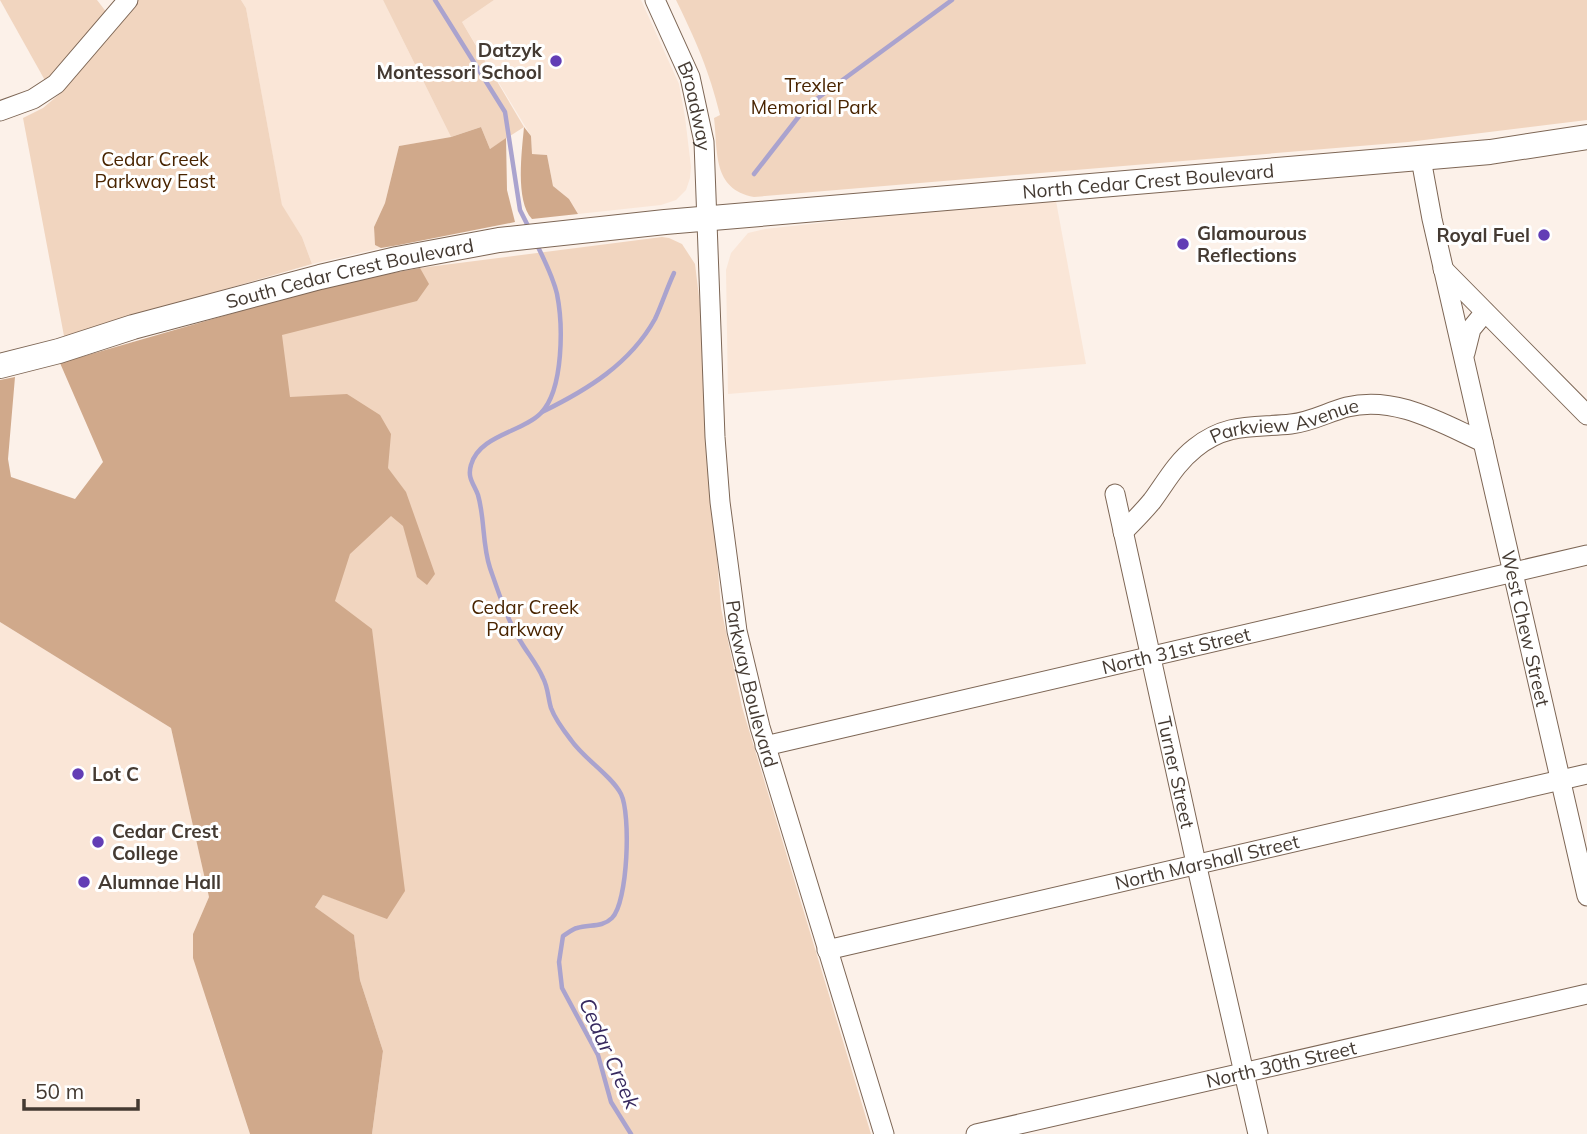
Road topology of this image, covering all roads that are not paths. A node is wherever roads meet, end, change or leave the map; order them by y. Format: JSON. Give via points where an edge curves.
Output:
{"nodes":[{"id":1,"x":128,"y":0,"type":"edge"},
{"id":2,"x":655,"y":0,"type":"edge"},
{"id":3,"x":0,"y":111,"type":"edge"},
{"id":4,"x":1587,"y":137,"type":"edge"},
{"id":5,"x":1421,"y":159,"type":"junction"},
{"id":6,"x":708,"y":218,"type":"junction"},
{"id":7,"x":1443,"y":269,"type":"junction"},
{"id":8,"x":1485,"y":312,"type":"junction"},
{"id":9,"x":1464,"y":361,"type":"junction"},
{"id":10,"x":0,"y":366,"type":"edge"},
{"id":11,"x":1587,"y":415,"type":"edge"},
{"id":12,"x":1483,"y":442,"type":"junction"},
{"id":13,"x":1115,"y":494,"type":"dead end"},
{"id":14,"x":1123,"y":532,"type":"junction"},
{"id":15,"x":1587,"y":555,"type":"edge"},
{"id":16,"x":1513,"y":572,"type":"junction"},
{"id":17,"x":1150,"y":656,"type":"junction"},
{"id":18,"x":765,"y":746,"type":"junction"},
{"id":19,"x":1587,"y":774,"type":"edge"},
{"id":20,"x":1560,"y":780,"type":"junction"},
{"id":21,"x":1196,"y":863,"type":"junction"},
{"id":22,"x":1587,"y":896,"type":"edge"},
{"id":23,"x":827,"y":950,"type":"junction"},
{"id":24,"x":1587,"y":994,"type":"edge"},
{"id":25,"x":1244,"y":1073,"type":"junction"},
{"id":26,"x":884,"y":1134,"type":"edge"},
{"id":27,"x":976,"y":1134,"type":"edge"},
{"id":28,"x":1258,"y":1134,"type":"edge"}],
"edges":[{"from":1,"to":3,"type":"street","via":[[56,83],[33,100]]},
{"from":2,"to":6,"type":"street","name":"Broadway","via":[[691,77],[699,109]]},
{"from":4,"to":5,"type":"main road","name":"North Cedar Crest Boulevard"},
{"from":5,"to":6,"type":"main road","name":"North Cedar Crest Boulevard"},
{"from":5,"to":7,"type":"street","name":"West Chew Street"},
{"from":6,"to":10,"type":"main road","name":"South Cedar Crest Boulevard","via":[[499,240],[397,258]]},
{"from":6,"to":18,"type":"street","name":"Parkway Boulevard","via":[[720,502],[737,631]]},
{"from":7,"to":8,"type":"street"},
{"from":7,"to":9,"type":"street","name":"West Chew Street"},
{"from":8,"to":9,"type":"street","name":"West Chew Street","via":[[1471,329]]},
{"from":8,"to":11,"type":"street"},
{"from":9,"to":12,"type":"street","name":"West Chew Street"},
{"from":12,"to":14,"type":"street","name":"Parkview Avenue","via":[[1384,404],[1348,407],[1291,424],[1244,425],[1198,446],[1175,466]]},
{"from":12,"to":16,"type":"street","name":"West Chew Street"},
{"from":13,"to":14,"type":"street","name":"Turner Street"},
{"from":14,"to":17,"type":"street","name":"Turner Street"},
{"from":15,"to":16,"type":"street","name":"North 31st Street"},
{"from":16,"to":17,"type":"street","name":"North 31st Street"},
{"from":16,"to":20,"type":"street","name":"West Chew Street"},
{"from":17,"to":18,"type":"street","name":"North 31st Street"},
{"from":17,"to":21,"type":"street","name":"Turner Street"},
{"from":18,"to":23,"type":"street","name":"Parkway Boulevard"},
{"from":19,"to":20,"type":"street","name":"North Marshall Street"},
{"from":20,"to":21,"type":"street","name":"North Marshall Street"},
{"from":20,"to":22,"type":"street","name":"West Chew Street"},
{"from":21,"to":23,"type":"street","name":"North Marshall Street"},
{"from":21,"to":25,"type":"street","name":"Turner Street"},
{"from":23,"to":26,"type":"street","name":"Parkway Boulevard"},
{"from":24,"to":25,"type":"street","name":"North 30th Street"},
{"from":25,"to":27,"type":"street","name":"North 30th Street"},
{"from":25,"to":28,"type":"street","name":"Turner Street"}]}
